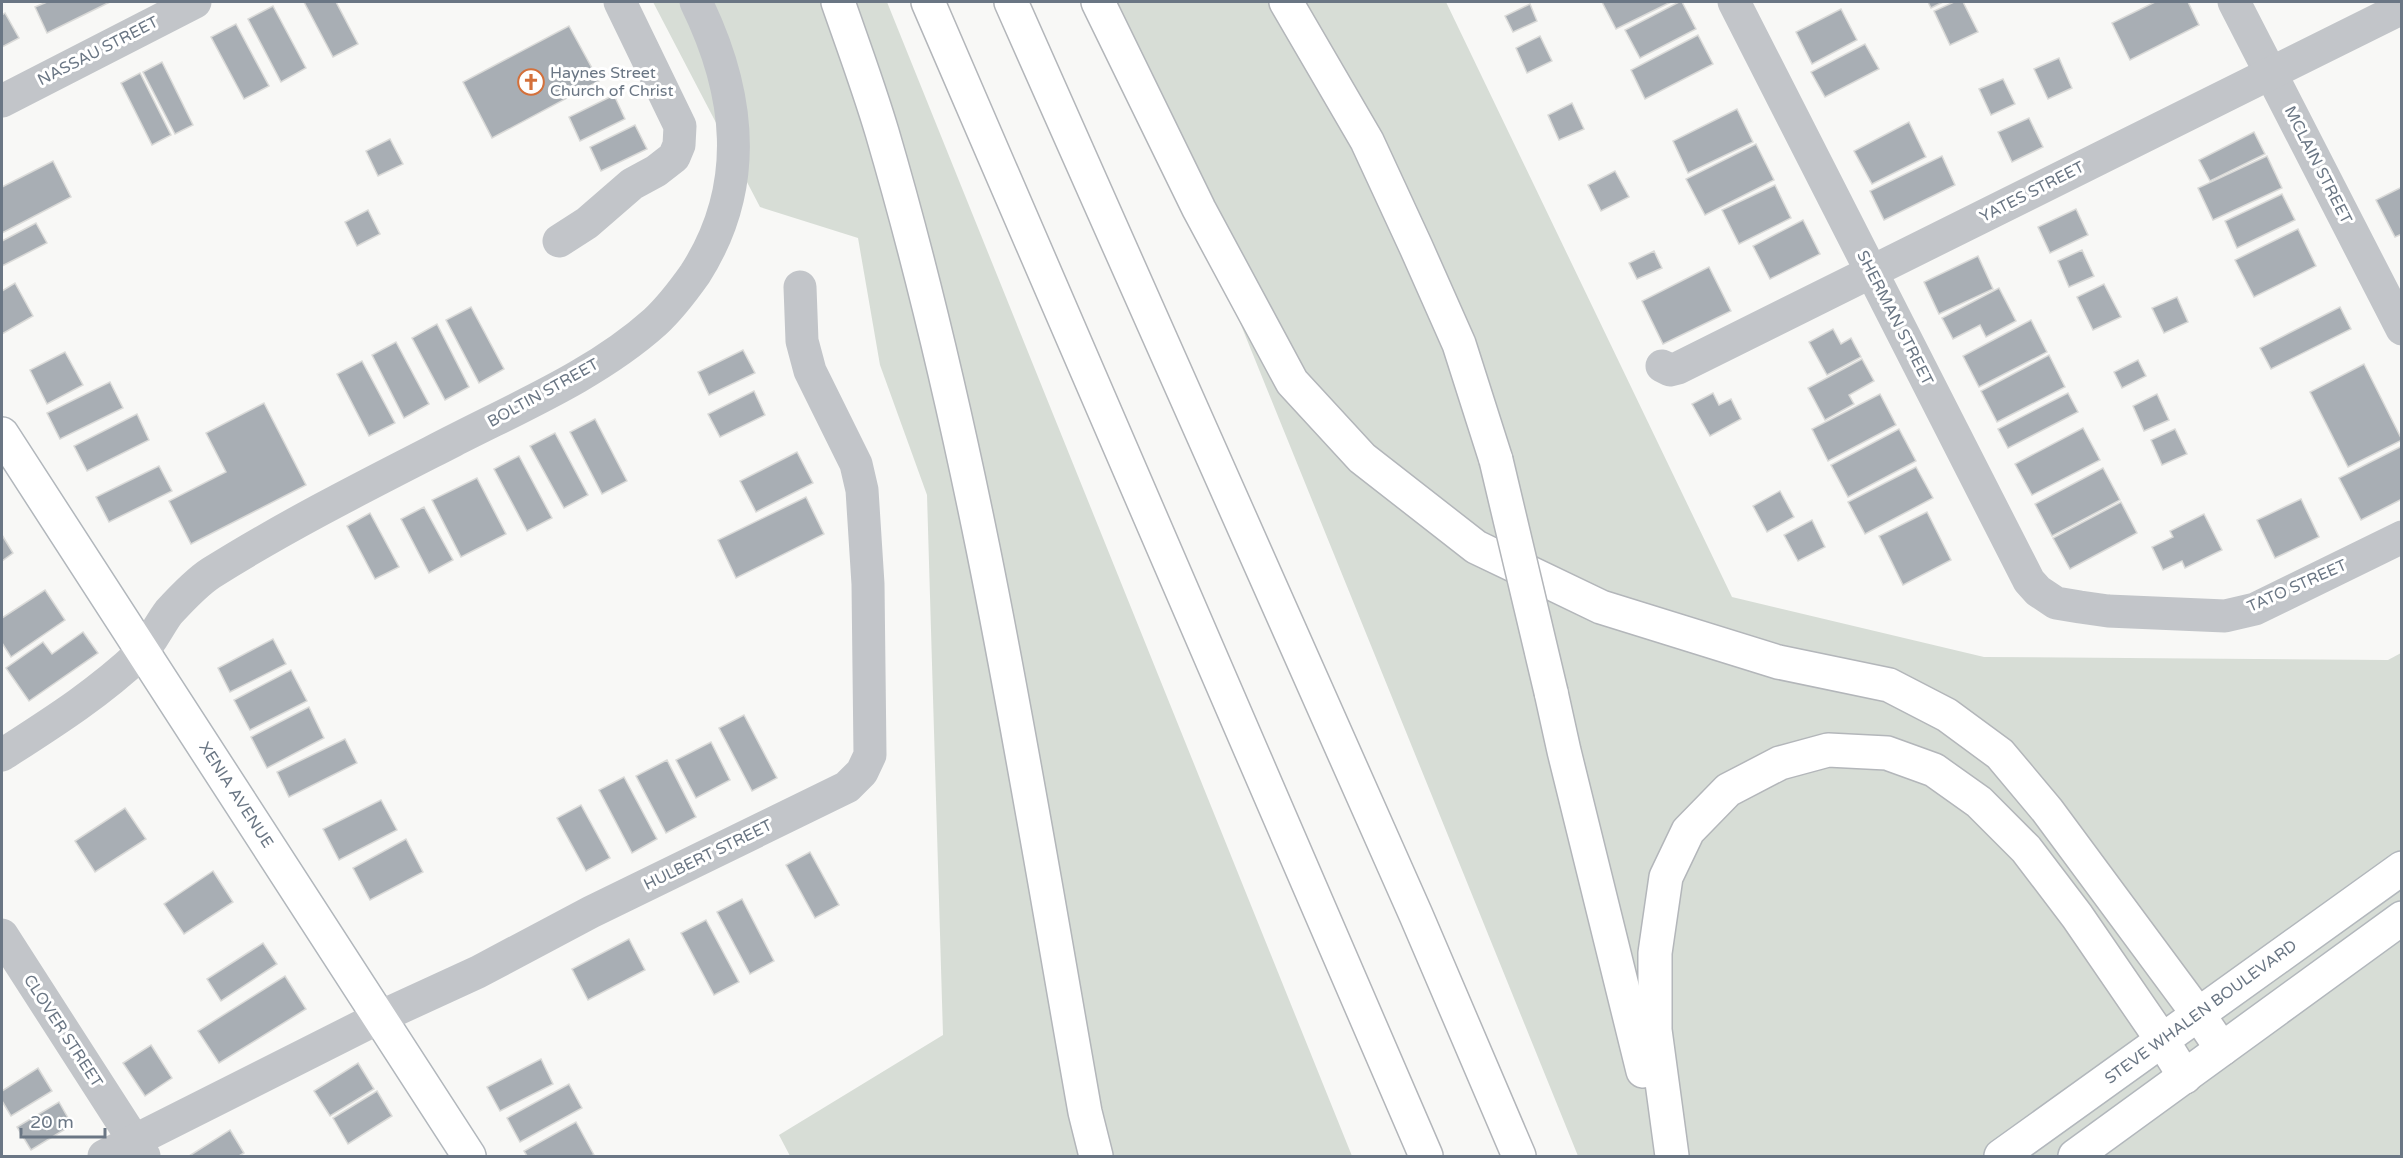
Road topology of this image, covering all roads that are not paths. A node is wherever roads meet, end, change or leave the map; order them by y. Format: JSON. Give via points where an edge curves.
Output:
{"nodes":[{"id":1,"x":620,"y":2,"type":"edge"},
{"id":2,"x":696,"y":2,"type":"edge"},
{"id":3,"x":838,"y":2,"type":"edge"},
{"id":4,"x":928,"y":2,"type":"edge"},
{"id":5,"x":1011,"y":2,"type":"edge"},
{"id":6,"x":1098,"y":2,"type":"edge"},
{"id":7,"x":1286,"y":2,"type":"edge"},
{"id":8,"x":1734,"y":2,"type":"edge"},
{"id":9,"x":2234,"y":2,"type":"edge"},
{"id":10,"x":180,"y":5,"type":"edge"},
{"id":11,"x":2402,"y":8,"type":"edge"},
{"id":12,"x":2270,"y":72,"type":"junction"},
{"id":13,"x":2,"y":101,"type":"edge"},
{"id":14,"x":559,"y":241,"type":"dead end"},
{"id":15,"x":1871,"y":272,"type":"junction"},
{"id":16,"x":800,"y":287,"type":"dead end"},
{"id":17,"x":2402,"y":329,"type":"edge"},
{"id":18,"x":1662,"y":366,"type":"dead end"},
{"id":19,"x":2,"y":434,"type":"edge"},
{"id":20,"x":2402,"y":537,"type":"edge"},
{"id":21,"x":2080,"y":607,"type":"joint"},
{"id":22,"x":143,"y":652,"type":"junction"},
{"id":23,"x":2,"y":755,"type":"edge"},
{"id":24,"x":2402,"y":868,"type":"edge"},
{"id":25,"x":2402,"y":918,"type":"edge"},
{"id":26,"x":2,"y":935,"type":"edge"},
{"id":27,"x":2198,"y":1014,"type":"junction"},
{"id":28,"x":380,"y":1017,"type":"junction"},
{"id":29,"x":2162,"y":1040,"type":"junction"},
{"id":30,"x":2222,"y":1049,"type":"junction"},
{"id":31,"x":2185,"y":1077,"type":"junction"},
{"id":32,"x":139,"y":1149,"type":"edge"},
{"id":33,"x":104,"y":1156,"type":"edge"},
{"id":34,"x":469,"y":1156,"type":"edge"},
{"id":35,"x":1096,"y":1156,"type":"edge"},
{"id":36,"x":1426,"y":1156,"type":"edge"},
{"id":37,"x":1519,"y":1156,"type":"edge"},
{"id":38,"x":1666,"y":1156,"type":"edge"},
{"id":39,"x":1672,"y":1156,"type":"edge"},
{"id":40,"x":2001,"y":1156,"type":"edge"},
{"id":41,"x":2075,"y":1156,"type":"edge"}],
"edges":[{"from":1,"to":14,"type":"street","via":[[680,126],[679,145],[674,158],[632,184],[587,223]]},
{"from":2,"to":22,"type":"street","name":"BOLTIN STREET","via":[[711,32],[726,80],[733,129],[733,174],[724,215],[707,254],[682,292],[655,322],[621,348],[555,389],[337,500],[208,575],[169,612]]},
{"from":3,"to":35,"type":"main road","via":[[882,130],[941,354],[999,623]]},
{"from":4,"to":36,"type":"main road"},
{"from":5,"to":37,"type":"main road","via":[[1412,904]]},
{"from":6,"to":27,"type":"main road","via":[[1198,209],[1292,382],[1362,458],[1476,547],[1602,607],[1778,662],[1889,685],[1947,715],[2000,754],[2047,810]]},
{"from":7,"to":38,"type":"main road","bridge":true,"via":[[1367,141],[1459,344],[1496,460],[1614,957]]},
{"from":8,"to":15,"type":"street","name":"SHERMAN STREET"},
{"from":9,"to":12,"type":"street","name":"MCLAIN STREET"},
{"from":10,"to":13,"type":"street","name":"NASSAU STREET"},
{"from":11,"to":12,"type":"street","name":"YATES STREET"},
{"from":12,"to":15,"type":"street","name":"YATES STREET"},
{"from":12,"to":17,"type":"street","name":"MCLAIN STREET"},
{"from":15,"to":18,"type":"street","name":"YATES STREET","via":[[1678,368]]},
{"from":15,"to":21,"type":"street","name":"SHERMAN STREET","via":[[2029,581],[2056,603]]},
{"from":16,"to":28,"type":"street","name":"HULBERT STREET","via":[[802,341],[810,371],[856,464],[862,490],[870,675],[870,755],[862,772],[847,787]]},
{"from":19,"to":22,"type":"main road","name":"XENIA AVENUE"},
{"from":20,"to":21,"type":"street","name":"TATO STREET","via":[[2255,609],[2225,615]]},
{"from":22,"to":23,"type":"street","name":"BOLTIN STREET","via":[[92,697]]},
{"from":22,"to":28,"type":"main road","name":"XENIA AVENUE"},
{"from":24,"to":27,"type":"main road","name":"STEVE WHALEN BOULEVARD"},
{"from":25,"to":30,"type":"main road"},
{"from":26,"to":32,"type":"street","name":"CLOVER STREET"},
{"from":27,"to":29,"type":"main road","name":"STEVE WHALEN BOULEVARD"},
{"from":27,"to":30,"type":"main road"},
{"from":28,"to":32,"type":"street","name":"HULBERT STREET"},
{"from":28,"to":34,"type":"main road","name":"XENIA AVENUE"},
{"from":29,"to":31,"type":"main road"},
{"from":29,"to":39,"type":"main road","via":[[2026,849],[1979,802],[1934,770],[1887,753],[1828,750],[1780,763],[1728,790],[1689,831],[1666,877],[1655,953],[1655,1030]]},
{"from":29,"to":40,"type":"main road","name":"STEVE WHALEN BOULEVARD"},
{"from":30,"to":31,"type":"main road"},
{"from":31,"to":41,"type":"main road"},
{"from":32,"to":33,"type":"street","name":"HULBERT STREET"}]}
